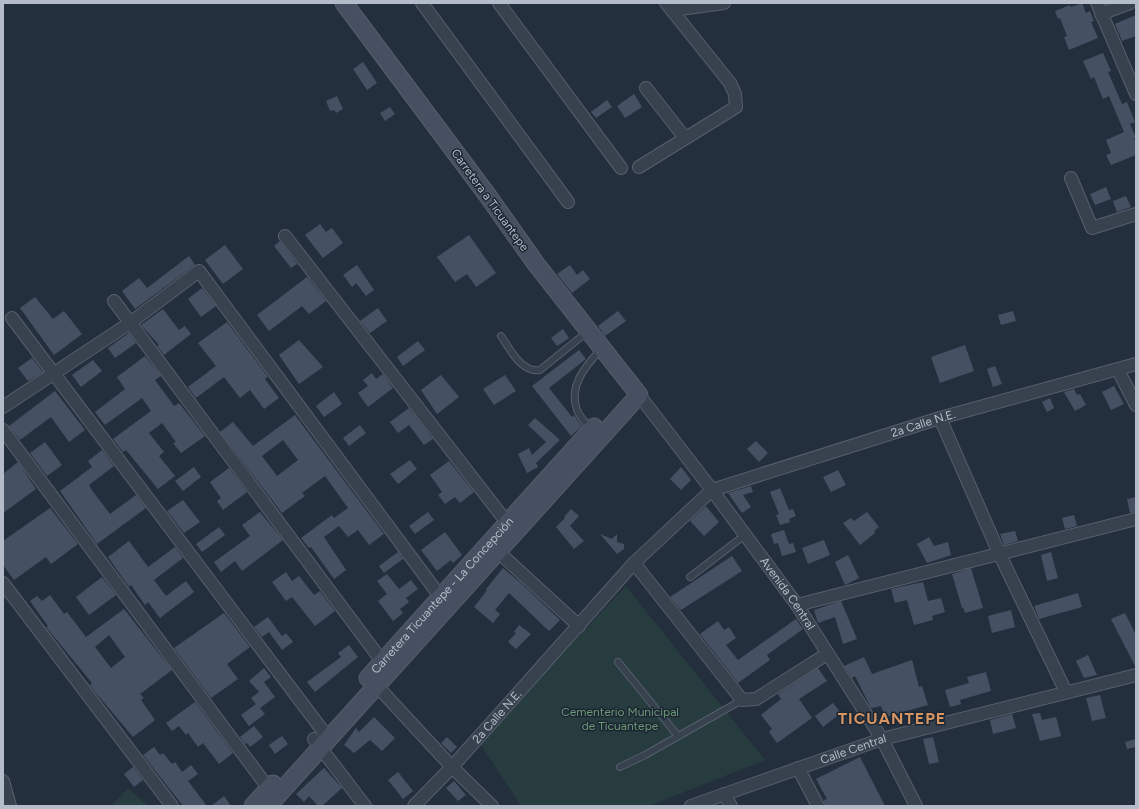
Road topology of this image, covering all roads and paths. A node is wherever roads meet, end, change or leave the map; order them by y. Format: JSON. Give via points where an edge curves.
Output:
{"nodes":[{"id":1,"x":345,"y":3,"type":"edge"},
{"id":2,"x":422,"y":3,"type":"edge"},
{"id":3,"x":499,"y":3,"type":"edge"},
{"id":4,"x":724,"y":3,"type":"edge"},
{"id":5,"x":1130,"y":3,"type":"edge"},
{"id":6,"x":669,"y":7,"type":"edge"},
{"id":7,"x":1099,"y":8,"type":"edge"},
{"id":8,"x":646,"y":88,"type":"dead end"},
{"id":9,"x":1136,"y":94,"type":"edge"},
{"id":10,"x":685,"y":138,"type":"junction"},
{"id":11,"x":639,"y":167,"type":"dead end"},
{"id":12,"x":621,"y":168,"type":"dead end"},
{"id":13,"x":1071,"y":178,"type":"dead end"},
{"id":14,"x":568,"y":202,"type":"dead end"},
{"id":15,"x":1136,"y":214,"type":"edge"},
{"id":16,"x":285,"y":236,"type":"dead end"},
{"id":17,"x":114,"y":301,"type":"dead end"},
{"id":18,"x":12,"y":318,"type":"dead end"},
{"id":19,"x":130,"y":323,"type":"junction"},
{"id":20,"x":588,"y":331,"type":"junction"},
{"id":21,"x":501,"y":336,"type":"dead end"},
{"id":22,"x":602,"y":348,"type":"junction"},
{"id":23,"x":1136,"y":364,"type":"edge"},
{"id":24,"x":1118,"y":370,"type":"junction"},
{"id":25,"x":53,"y":373,"type":"junction"},
{"id":26,"x":635,"y":390,"type":"junction"},
{"id":27,"x":1136,"y":405,"type":"edge"},
{"id":28,"x":3,"y":407,"type":"edge"},
{"id":29,"x":940,"y":418,"type":"junction"},
{"id":30,"x":3,"y":430,"type":"edge"},
{"id":31,"x":591,"y":430,"type":"junction"},
{"id":32,"x":712,"y":490,"type":"junction"},
{"id":33,"x":1136,"y":520,"type":"edge"},
{"id":34,"x":511,"y":528,"type":"junction"},
{"id":35,"x":745,"y":534,"type":"junction"},
{"id":36,"x":494,"y":548,"type":"junction"},
{"id":37,"x":1000,"y":553,"type":"junction"},
{"id":38,"x":634,"y":563,"type":"junction"},
{"id":39,"x":690,"y":577,"type":"dead end"},
{"id":40,"x":3,"y":583,"type":"edge"},
{"id":41,"x":445,"y":602,"type":"junction"},
{"id":42,"x":797,"y":605,"type":"junction"},
{"id":43,"x":579,"y":626,"type":"junction"},
{"id":44,"x":827,"y":654,"type":"junction"},
{"id":45,"x":618,"y":662,"type":"dead end"},
{"id":46,"x":386,"y":667,"type":"junction"},
{"id":47,"x":1136,"y":675,"type":"edge"},
{"id":48,"x":377,"y":686,"type":"junction"},
{"id":49,"x":1066,"y":692,"type":"junction"},
{"id":50,"x":742,"y":700,"type":"junction"},
{"id":51,"x":678,"y":736,"type":"junction"},
{"id":52,"x":321,"y":739,"type":"junction"},
{"id":53,"x":882,"y":739,"type":"junction"},
{"id":54,"x":452,"y":767,"type":"junction"},
{"id":55,"x":620,"y":767,"type":"dead end"},
{"id":56,"x":798,"y":768,"type":"junction"},
{"id":57,"x":3,"y":780,"type":"edge"},
{"id":58,"x":269,"y":789,"type":"junction"},
{"id":59,"x":724,"y":794,"type":"junction"},
{"id":60,"x":10,"y":806,"type":"edge"},
{"id":61,"x":172,"y":806,"type":"edge"},
{"id":62,"x":253,"y":806,"type":"edge"},
{"id":63,"x":268,"y":806,"type":"edge"},
{"id":64,"x":365,"y":806,"type":"edge"},
{"id":65,"x":414,"y":806,"type":"edge"},
{"id":66,"x":492,"y":806,"type":"edge"},
{"id":67,"x":691,"y":806,"type":"edge"},
{"id":68,"x":731,"y":806,"type":"edge"},
{"id":69,"x":818,"y":806,"type":"edge"},
{"id":70,"x":916,"y":806,"type":"edge"}],
"edges":[{"from":1,"to":20,"type":"main road","name":"Carretera a Ticuantepe"},
{"from":2,"to":14,"type":"street"},
{"from":3,"to":12,"type":"street"},
{"from":4,"to":6,"type":"street"},
{"from":5,"to":7,"type":"street"},
{"from":6,"to":10,"type":"street","via":[[736,94],[736,107]]},
{"from":7,"to":9,"type":"street"},
{"from":8,"to":10,"type":"street"},
{"from":10,"to":11,"type":"street"},
{"from":13,"to":15,"type":"street","via":[[1092,228]]},
{"from":16,"to":34,"type":"street"},
{"from":17,"to":19,"type":"street"},
{"from":18,"to":25,"type":"street"},
{"from":19,"to":25,"type":"street"},
{"from":19,"to":41,"type":"street","via":[[199,271]]},
{"from":19,"to":46,"type":"street"},
{"from":20,"to":21,"type":"lane","via":[[540,370],[533,371],[521,364]]},
{"from":20,"to":22,"type":"main road","name":"Carretera a Ticuantepe"},
{"from":22,"to":26,"type":"main road","name":"Carretera a Ticuantepe"},
{"from":22,"to":31,"type":"lane","via":[[578,376],[575,394],[578,411]]},
{"from":23,"to":24,"type":"street","name":"2a Calle N.E."},
{"from":24,"to":27,"type":"street"},
{"from":24,"to":29,"type":"street","name":"2a Calle N.E."},
{"from":25,"to":28,"type":"street"},
{"from":25,"to":52,"type":"street"},
{"from":26,"to":31,"type":"main road","name":"Carretera Ticuantepe - La Concepción"},
{"from":26,"to":32,"type":"street","name":"Avenida Central"},
{"from":26,"to":34,"type":"main road","name":"Carretera Ticuantepe - La Concepción"},
{"from":29,"to":32,"type":"street","name":"2a Calle N.E."},
{"from":29,"to":37,"type":"street"},
{"from":30,"to":58,"type":"street"},
{"from":31,"to":34,"type":"main road","name":"Carretera Ticuantepe - La Concepción"},
{"from":32,"to":35,"type":"street","name":"Avenida Central"},
{"from":32,"to":38,"type":"street","name":"2a Calle N.E."},
{"from":33,"to":37,"type":"street"},
{"from":34,"to":36,"type":"main road","name":"Carretera Ticuantepe - La Concepción"},
{"from":35,"to":39,"type":"lane"},
{"from":35,"to":42,"type":"street","name":"Avenida Central"},
{"from":36,"to":41,"type":"main road","name":"Carretera Ticuantepe - La Concepción"},
{"from":36,"to":43,"type":"street"},
{"from":37,"to":42,"type":"street"},
{"from":37,"to":49,"type":"street"},
{"from":38,"to":43,"type":"street","name":"2a Calle N.E."},
{"from":38,"to":50,"type":"street"},
{"from":40,"to":61,"type":"street"},
{"from":41,"to":46,"type":"main road","name":"Carretera Ticuantepe - La Concepción"},
{"from":42,"to":44,"type":"street","name":"Avenida Central"},
{"from":43,"to":54,"type":"street","name":"2a Calle N.E."},
{"from":44,"to":50,"type":"street","via":[[756,698]]},
{"from":44,"to":53,"type":"street","name":"Avenida Central"},
{"from":45,"to":51,"type":"lane"},
{"from":46,"to":48,"type":"main road","name":"Carretera Ticuantepe - La Concepción"},
{"from":46,"to":52,"type":"main road","name":"Carretera Ticuantepe - La Concepción"},
{"from":47,"to":49,"type":"street","name":"Calle Central"},
{"from":48,"to":52,"type":"main road","name":"Carretera Ticuantepe - La Concepción"},
{"from":48,"to":54,"type":"street"},
{"from":49,"to":53,"type":"street","name":"Calle Central"},
{"from":50,"to":51,"type":"lane"},
{"from":51,"to":55,"type":"lane"},
{"from":52,"to":58,"type":"main road","name":"Carretera Ticuantepe - La Concepción"},
{"from":52,"to":63,"type":"main road","name":"Carretera Ticuantepe - La Concepción"},
{"from":52,"to":64,"type":"street"},
{"from":53,"to":56,"type":"street","name":"Calle Central"},
{"from":53,"to":70,"type":"street","name":"Avenida Central"},
{"from":54,"to":65,"type":"street","name":"2a Calle N.E."},
{"from":54,"to":66,"type":"street"},
{"from":56,"to":59,"type":"street","name":"Calle Central"},
{"from":56,"to":69,"type":"street"},
{"from":57,"to":60,"type":"street"},
{"from":58,"to":62,"type":"main road","name":"Carretera Ticuantepe - La Concepción"},
{"from":59,"to":67,"type":"street","name":"Calle Central"},
{"from":59,"to":68,"type":"street"}]}
